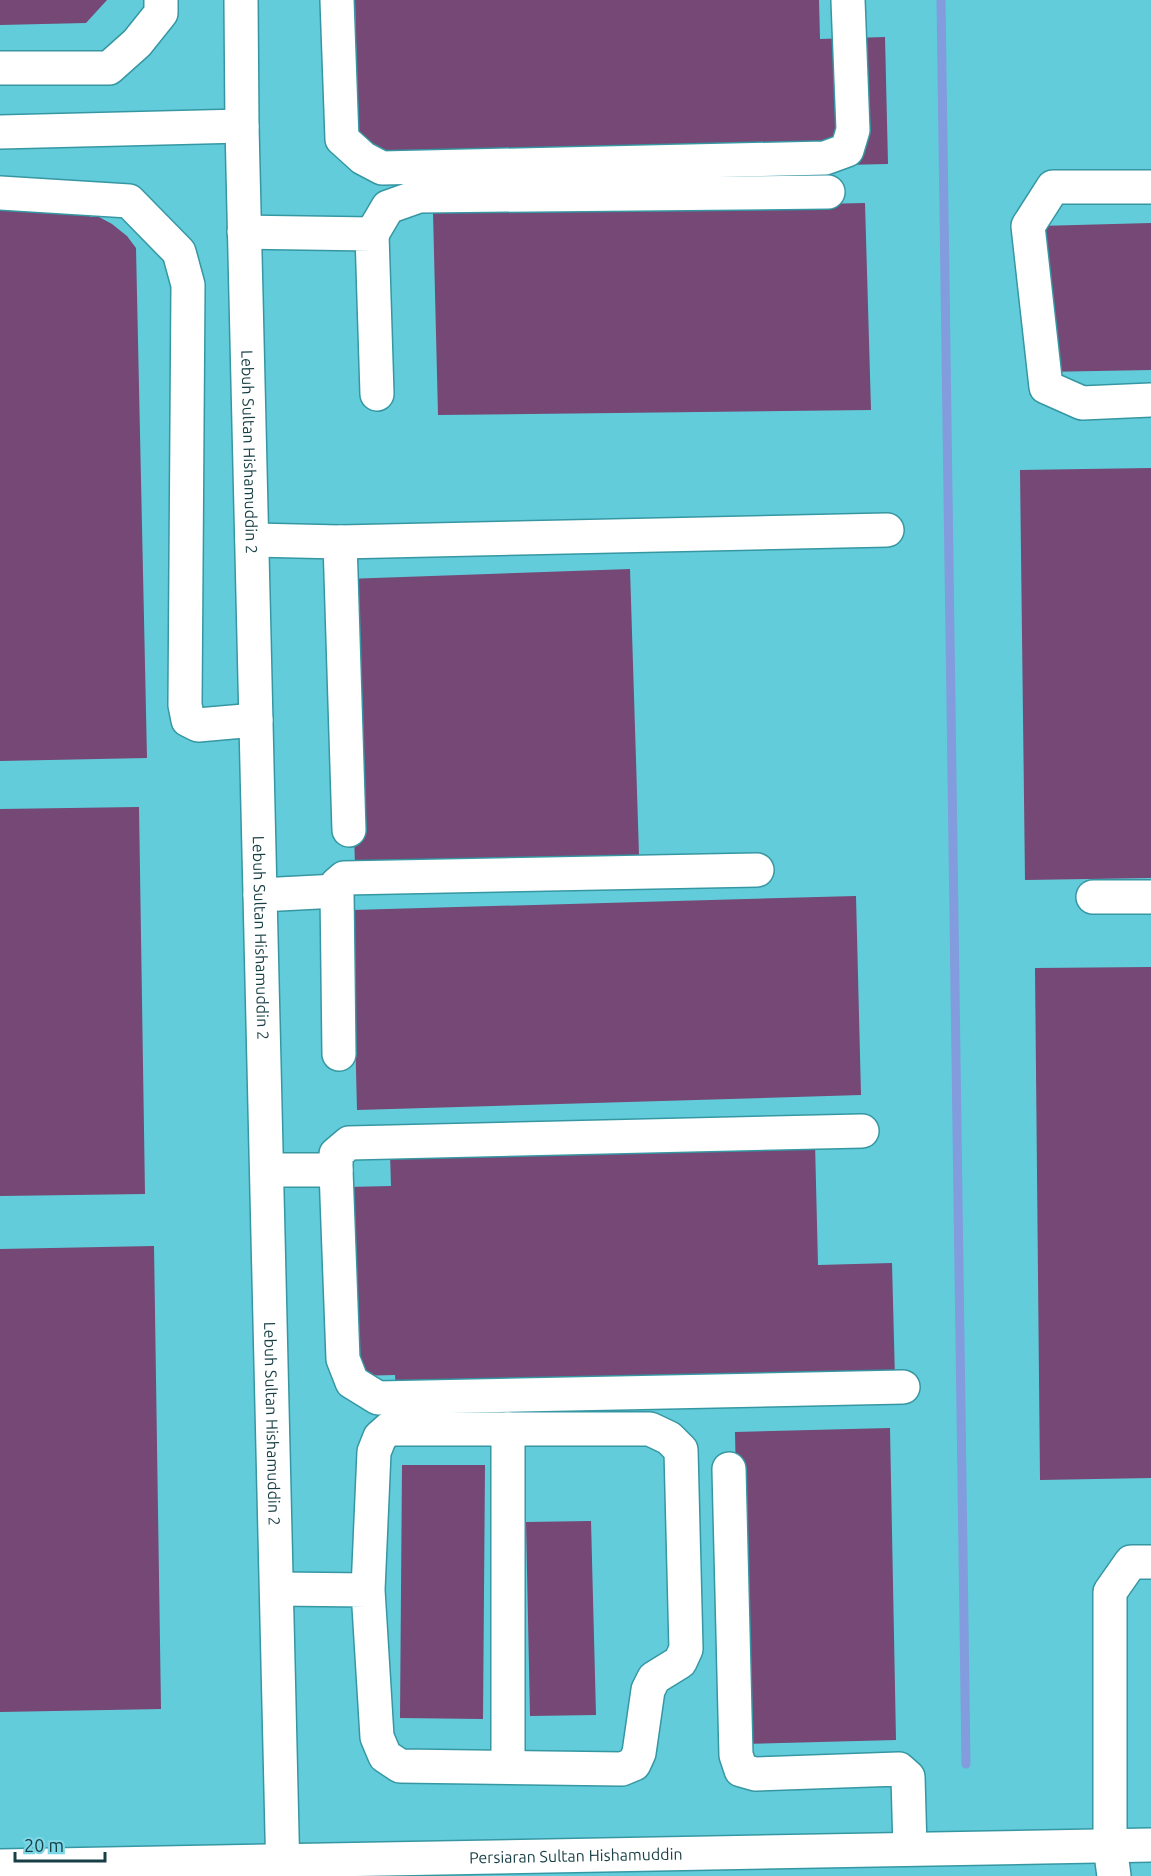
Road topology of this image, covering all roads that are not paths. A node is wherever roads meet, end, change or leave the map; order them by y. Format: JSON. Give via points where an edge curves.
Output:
{"nodes":[{"id":1,"x":161,"y":0,"type":"edge"},
{"id":2,"x":240,"y":0,"type":"edge"},
{"id":3,"x":337,"y":0,"type":"edge"},
{"id":4,"x":848,"y":0,"type":"edge"},
{"id":5,"x":0,"y":68,"type":"edge"},
{"id":6,"x":242,"y":126,"type":"junction"},
{"id":7,"x":0,"y":132,"type":"edge"},
{"id":8,"x":1151,"y":187,"type":"edge"},
{"id":9,"x":828,"y":192,"type":"dead end"},
{"id":10,"x":0,"y":193,"type":"edge"},
{"id":11,"x":244,"y":232,"type":"junction"},
{"id":12,"x":372,"y":234,"type":"junction"},
{"id":13,"x":377,"y":394,"type":"dead end"},
{"id":14,"x":1151,"y":400,"type":"edge"},
{"id":15,"x":887,"y":530,"type":"dead end"},
{"id":16,"x":252,"y":540,"type":"junction"},
{"id":17,"x":340,"y":542,"type":"junction"},
{"id":18,"x":256,"y":720,"type":"junction"},
{"id":19,"x":349,"y":830,"type":"dead end"},
{"id":20,"x":757,"y":870,"type":"dead end"},
{"id":21,"x":337,"y":891,"type":"junction"},
{"id":22,"x":260,"y":895,"type":"junction"},
{"id":23,"x":1093,"y":897,"type":"dead end"},
{"id":24,"x":1151,"y":897,"type":"edge"},
{"id":25,"x":339,"y":1053,"type":"dead end"},
{"id":26,"x":862,"y":1131,"type":"dead end"},
{"id":27,"x":267,"y":1170,"type":"junction"},
{"id":28,"x":336,"y":1170,"type":"junction"},
{"id":29,"x":903,"y":1387,"type":"dead end"},
{"id":30,"x":508,"y":1429,"type":"junction"},
{"id":31,"x":729,"y":1469,"type":"dead end"},
{"id":32,"x":1151,"y":1562,"type":"edge"},
{"id":33,"x":277,"y":1589,"type":"junction"},
{"id":34,"x":369,"y":1590,"type":"junction"},
{"id":35,"x":508,"y":1767,"type":"junction"},
{"id":36,"x":1151,"y":1845,"type":"edge"},
{"id":37,"x":910,"y":1849,"type":"junction"},
{"id":38,"x":1112,"y":1861,"type":"edge"},
{"id":39,"x":0,"y":1866,"type":"edge"},
{"id":40,"x":283,"y":1868,"type":"edge"}],
"edges":[{"from":1,"to":5,"type":"street","via":[[161,13],[137,43],[109,68]]},
{"from":2,"to":6,"type":"street","name":"Lebuh Sultan Hishamuddin 2"},
{"from":3,"to":4,"type":"street","via":[[342,139],[363,158],[382,168],[825,158],[847,150],[853,130]]},
{"from":6,"to":7,"type":"street"},
{"from":6,"to":11,"type":"street","name":"Lebuh Sultan Hishamuddin 2"},
{"from":8,"to":14,"type":"street","via":[[1053,187],[1028,226],[1046,387],[1082,403]]},
{"from":9,"to":12,"type":"street","via":[[418,196],[388,207]]},
{"from":10,"to":18,"type":"street","via":[[129,201],[179,252],[188,285],[185,705],[188,720],[198,725]]},
{"from":11,"to":12,"type":"street"},
{"from":11,"to":16,"type":"street","name":"Lebuh Sultan Hishamuddin 2"},
{"from":12,"to":13,"type":"street"},
{"from":15,"to":17,"type":"street"},
{"from":16,"to":17,"type":"street"},
{"from":16,"to":18,"type":"street","name":"Lebuh Sultan Hishamuddin 2"},
{"from":17,"to":19,"type":"street"},
{"from":18,"to":22,"type":"street","name":"Lebuh Sultan Hishamuddin 2"},
{"from":20,"to":21,"type":"street","via":[[344,878],[337,884]]},
{"from":21,"to":22,"type":"street"},
{"from":21,"to":25,"type":"street"},
{"from":22,"to":27,"type":"street","name":"Lebuh Sultan Hishamuddin 2"},
{"from":23,"to":24,"type":"street"},
{"from":26,"to":28,"type":"street","via":[[349,1143],[336,1154]]},
{"from":27,"to":28,"type":"street"},
{"from":27,"to":33,"type":"street","name":"Lebuh Sultan Hishamuddin 2"},
{"from":28,"to":29,"type":"street","via":[[343,1359],[352,1382],[378,1398]]},
{"from":30,"to":34,"type":"street","via":[[389,1429],[380,1437],[374,1452]]},
{"from":30,"to":35,"type":"street"},
{"from":30,"to":35,"type":"street","via":[[650,1429],[669,1438],[681,1450],[686,1649],[680,1662],[654,1678],[648,1690],[634,1764],[622,1769]]},
{"from":31,"to":37,"type":"street","via":[[736,1755],[741,1770],[754,1774],[899,1769],[908,1778]]},
{"from":32,"to":38,"type":"street","via":[[1131,1562],[1110,1592]]},
{"from":33,"to":34,"type":"street"},
{"from":33,"to":40,"type":"street","name":"Lebuh Sultan Hishamuddin 2"},
{"from":34,"to":35,"type":"street","via":[[377,1737],[386,1756],[400,1766]]},
{"from":36,"to":38,"type":"street","name":"Persiaran Sultan Hishamuddin"},
{"from":37,"to":38,"type":"street","name":"Persiaran Sultan Hishamuddin"},
{"from":37,"to":40,"type":"street","name":"Persiaran Sultan Hishamuddin"},
{"from":39,"to":40,"type":"street","name":"Persiaran Sultan Hishamuddin"}]}
